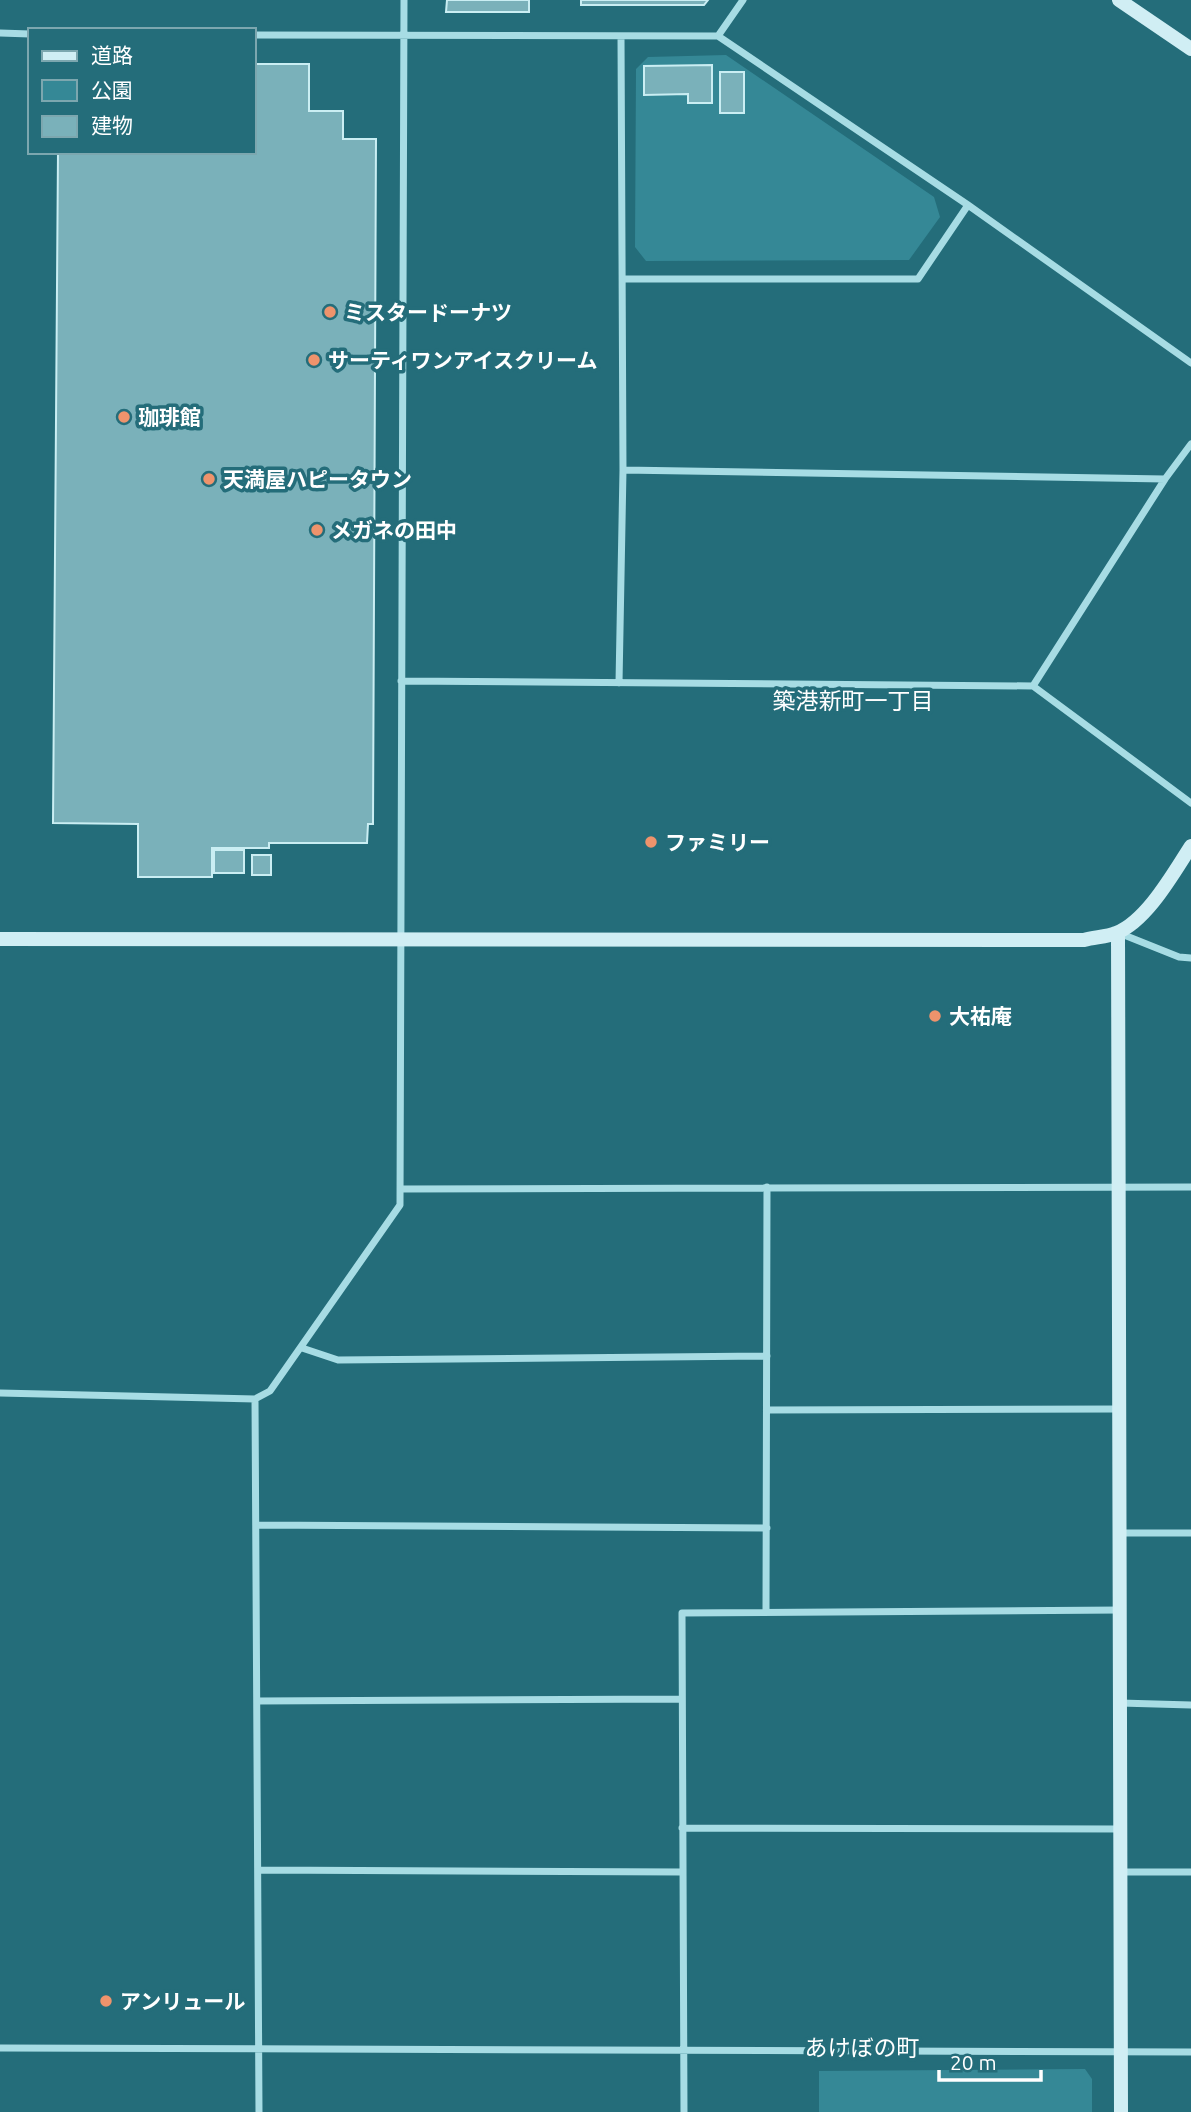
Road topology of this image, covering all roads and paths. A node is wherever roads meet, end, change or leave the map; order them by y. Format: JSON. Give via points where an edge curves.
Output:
{"nodes":[{"id":1,"x":404,"y":0,"type":"edge"},
{"id":2,"x":743,"y":0,"type":"edge"},
{"id":3,"x":1119,"y":0,"type":"edge"},
{"id":4,"x":0,"y":33,"type":"edge"},
{"id":5,"x":28,"y":34,"type":"edge"},
{"id":6,"x":256,"y":35,"type":"edge"},
{"id":7,"x":404,"y":36,"type":"junction"},
{"id":8,"x":621,"y":36,"type":"junction"},
{"id":9,"x":718,"y":36,"type":"junction"},
{"id":10,"x":1191,"y":49,"type":"edge"},
{"id":11,"x":968,"y":205,"type":"junction"},
{"id":12,"x":623,"y":279,"type":"junction"},
{"id":13,"x":1191,"y":363,"type":"edge"},
{"id":14,"x":1191,"y":444,"type":"edge"},
{"id":15,"x":623,"y":470,"type":"junction"},
{"id":16,"x":1165,"y":479,"type":"junction"},
{"id":17,"x":401,"y":681,"type":"junction"},
{"id":18,"x":619,"y":683,"type":"junction"},
{"id":19,"x":1033,"y":686,"type":"junction"},
{"id":20,"x":1191,"y":803,"type":"edge"},
{"id":21,"x":1191,"y":846,"type":"edge"},
{"id":22,"x":1118,"y":933,"type":"junction"},
{"id":23,"x":0,"y":939,"type":"edge"},
{"id":24,"x":401,"y":939,"type":"junction"},
{"id":25,"x":1191,"y":958,"type":"edge"},
{"id":26,"x":1119,"y":1186,"type":"junction"},
{"id":27,"x":767,"y":1187,"type":"junction"},
{"id":28,"x":1191,"y":1187,"type":"edge"},
{"id":29,"x":400,"y":1189,"type":"junction"},
{"id":30,"x":302,"y":1348,"type":"junction"},
{"id":31,"x":767,"y":1356,"type":"junction"},
{"id":32,"x":0,"y":1393,"type":"edge"},
{"id":33,"x":255,"y":1399,"type":"junction"},
{"id":34,"x":1120,"y":1409,"type":"junction"},
{"id":35,"x":767,"y":1410,"type":"junction"},
{"id":36,"x":256,"y":1525,"type":"junction"},
{"id":37,"x":767,"y":1528,"type":"junction"},
{"id":38,"x":1120,"y":1533,"type":"junction"},
{"id":39,"x":1191,"y":1533,"type":"edge"},
{"id":40,"x":1121,"y":1610,"type":"junction"},
{"id":41,"x":766,"y":1612,"type":"junction"},
{"id":42,"x":681,"y":1699,"type":"junction"},
{"id":43,"x":257,"y":1701,"type":"junction"},
{"id":44,"x":1120,"y":1703,"type":"junction"},
{"id":45,"x":1191,"y":1705,"type":"edge"},
{"id":46,"x":682,"y":1828,"type":"junction"},
{"id":47,"x":1121,"y":1829,"type":"junction"},
{"id":48,"x":258,"y":1870,"type":"junction"},
{"id":49,"x":682,"y":1872,"type":"junction"},
{"id":50,"x":1121,"y":1872,"type":"junction"},
{"id":51,"x":1191,"y":1872,"type":"edge"},
{"id":52,"x":0,"y":2048,"type":"edge"},
{"id":53,"x":259,"y":2051,"type":"junction"},
{"id":54,"x":683,"y":2052,"type":"junction"},
{"id":55,"x":1121,"y":2052,"type":"junction"},
{"id":56,"x":1191,"y":2052,"type":"edge"},
{"id":57,"x":259,"y":2112,"type":"edge"},
{"id":58,"x":684,"y":2112,"type":"edge"},
{"id":59,"x":1121,"y":2112,"type":"edge"}],
"edges":[{"from":1,"to":7,"type":"street"},
{"from":2,"to":9,"type":"street"},
{"from":3,"to":10,"type":"street"},
{"from":4,"to":5,"type":"street"},
{"from":6,"to":7,"type":"street"},
{"from":7,"to":8,"type":"street"},
{"from":7,"to":17,"type":"street"},
{"from":8,"to":9,"type":"street"},
{"from":8,"to":12,"type":"street"},
{"from":9,"to":11,"type":"street"},
{"from":11,"to":12,"type":"street","via":[[918,279]]},
{"from":11,"to":13,"type":"street"},
{"from":12,"to":15,"type":"street"},
{"from":14,"to":16,"type":"street"},
{"from":15,"to":16,"type":"street"},
{"from":15,"to":18,"type":"street"},
{"from":16,"to":19,"type":"street"},
{"from":17,"to":18,"type":"street"},
{"from":17,"to":24,"type":"street"},
{"from":18,"to":19,"type":"street"},
{"from":19,"to":20,"type":"street"},
{"from":21,"to":22,"type":"street","via":[[1164,888]]},
{"from":22,"to":24,"type":"street","via":[[1084,940]]},
{"from":22,"to":25,"type":"street"},
{"from":22,"to":26,"type":"street"},
{"from":23,"to":24,"type":"street"},
{"from":24,"to":29,"type":"street"},
{"from":26,"to":27,"type":"street"},
{"from":26,"to":28,"type":"street"},
{"from":26,"to":34,"type":"street"},
{"from":27,"to":29,"type":"street"},
{"from":27,"to":31,"type":"street"},
{"from":29,"to":30,"type":"street","via":[[400,1205]]},
{"from":30,"to":31,"type":"street","via":[[338,1360]]},
{"from":30,"to":33,"type":"street","via":[[270,1391]]},
{"from":31,"to":35,"type":"street"},
{"from":32,"to":33,"type":"street"},
{"from":33,"to":36,"type":"street"},
{"from":34,"to":35,"type":"street"},
{"from":34,"to":38,"type":"street"},
{"from":35,"to":37,"type":"street"},
{"from":36,"to":37,"type":"street"},
{"from":36,"to":43,"type":"street"},
{"from":37,"to":41,"type":"street"},
{"from":38,"to":39,"type":"street"},
{"from":38,"to":40,"type":"street"},
{"from":40,"to":41,"type":"street"},
{"from":40,"to":44,"type":"street"},
{"from":41,"to":42,"type":"street","via":[[682,1613]]},
{"from":42,"to":43,"type":"street"},
{"from":42,"to":46,"type":"street"},
{"from":43,"to":48,"type":"street"},
{"from":44,"to":45,"type":"street"},
{"from":44,"to":47,"type":"street"},
{"from":46,"to":47,"type":"street"},
{"from":46,"to":49,"type":"street"},
{"from":47,"to":50,"type":"street"},
{"from":48,"to":49,"type":"street"},
{"from":48,"to":53,"type":"street"},
{"from":49,"to":54,"type":"street"},
{"from":50,"to":51,"type":"street"},
{"from":50,"to":55,"type":"street"},
{"from":52,"to":53,"type":"street"},
{"from":53,"to":54,"type":"street"},
{"from":53,"to":57,"type":"street"},
{"from":54,"to":55,"type":"street"},
{"from":54,"to":58,"type":"street"},
{"from":55,"to":56,"type":"street"},
{"from":55,"to":59,"type":"street"}]}
